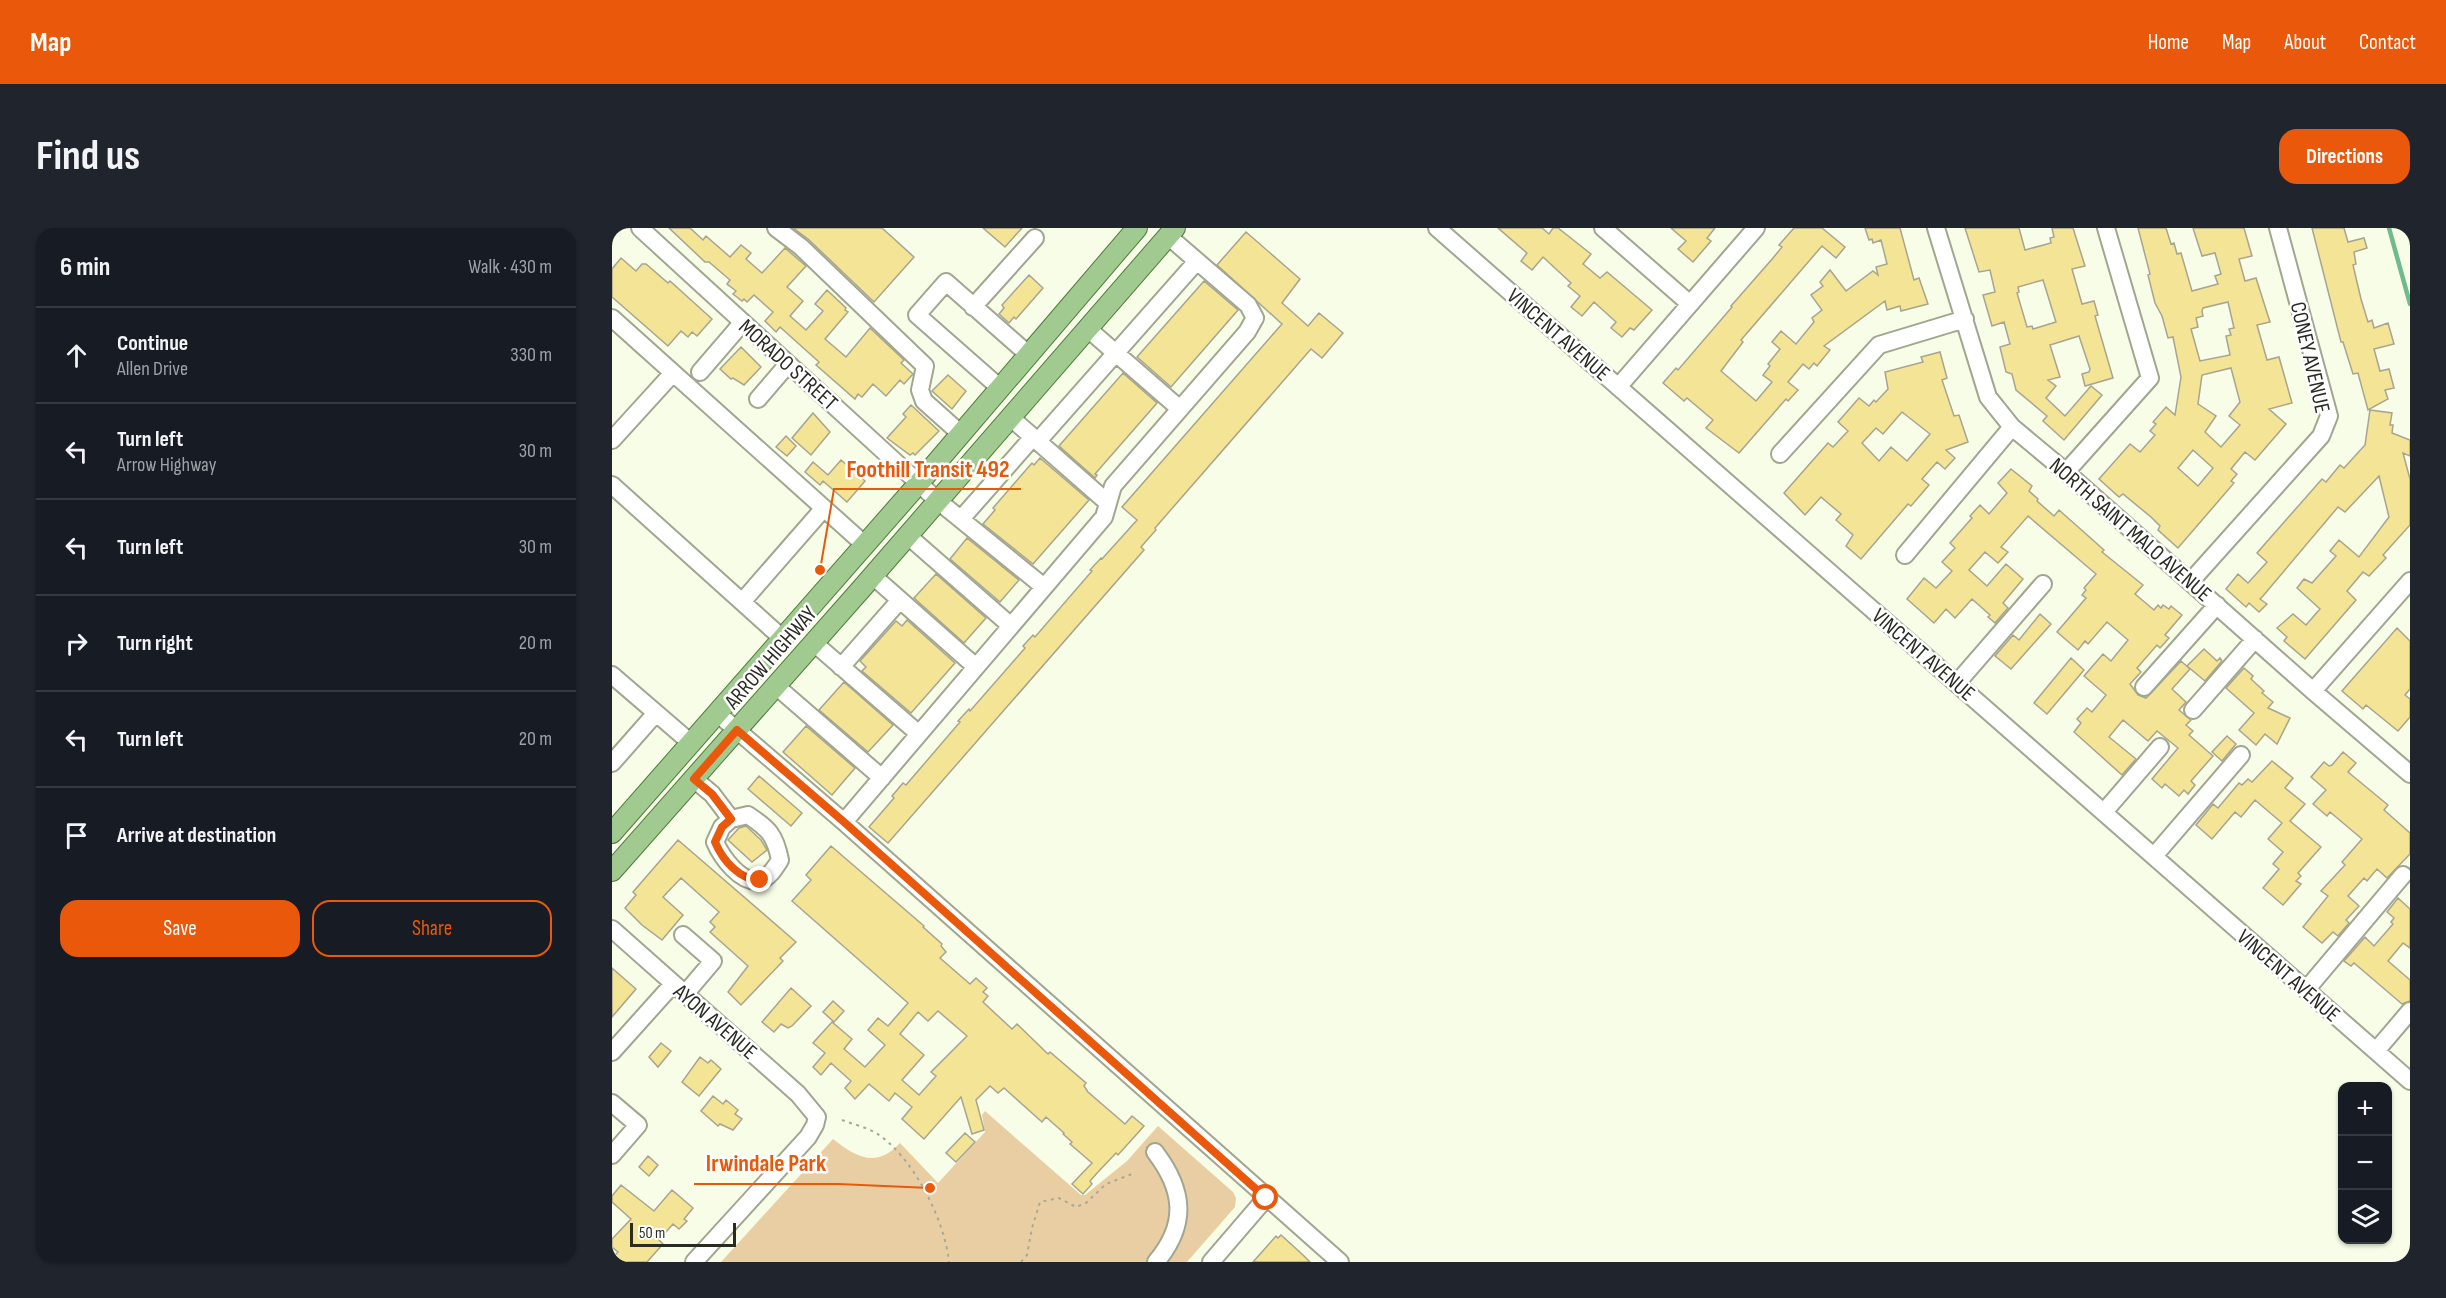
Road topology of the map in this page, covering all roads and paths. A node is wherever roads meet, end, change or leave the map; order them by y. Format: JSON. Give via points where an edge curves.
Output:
{"nodes":[{"id":1,"x":640,"y":228,"type":"edge"},
{"id":2,"x":776,"y":228,"type":"edge"},
{"id":3,"x":1137,"y":228,"type":"edge"},
{"id":4,"x":1437,"y":228,"type":"edge"},
{"id":5,"x":1603,"y":228,"type":"edge"},
{"id":6,"x":1756,"y":228,"type":"edge"},
{"id":7,"x":1936,"y":228,"type":"edge"},
{"id":8,"x":2106,"y":228,"type":"edge"},
{"id":9,"x":2278,"y":228,"type":"edge"},
{"id":10,"x":1171,"y":232,"type":"edge"},
{"id":11,"x":1035,"y":238,"type":"dead end"},
{"id":12,"x":1197,"y":261,"type":"junction"},
{"id":13,"x":1690,"y":304,"type":"junction"},
{"id":14,"x":973,"y":307,"type":"junction"},
{"id":15,"x":612,"y":318,"type":"edge"},
{"id":16,"x":1965,"y":319,"type":"junction"},
{"id":17,"x":743,"y":322,"type":"junction"},
{"id":18,"x":1087,"y":328,"type":"junction"},
{"id":19,"x":1116,"y":353,"type":"junction"},
{"id":20,"x":1029,"y":355,"type":"junction"},
{"id":21,"x":788,"y":364,"type":"junction"},
{"id":22,"x":699,"y":372,"type":"dead end"},
{"id":23,"x":673,"y":373,"type":"junction"},
{"id":24,"x":1619,"y":386,"type":"junction"},
{"id":25,"x":1000,"y":388,"type":"junction"},
{"id":26,"x":758,"y":399,"type":"dead end"},
{"id":27,"x":1180,"y":409,"type":"junction"},
{"id":28,"x":1010,"y":417,"type":"junction"},
{"id":29,"x":2012,"y":428,"type":"junction"},
{"id":30,"x":961,"y":434,"type":"junction"},
{"id":31,"x":1036,"y":439,"type":"junction"},
{"id":32,"x":612,"y":440,"type":"edge"},
{"id":33,"x":1780,"y":454,"type":"dead end"},
{"id":34,"x":2066,"y":472,"type":"junction"},
{"id":35,"x":919,"y":483,"type":"junction"},
{"id":36,"x":612,"y":485,"type":"edge"},
{"id":37,"x":937,"y":500,"type":"junction"},
{"id":38,"x":1108,"y":503,"type":"junction"},
{"id":39,"x":824,"y":508,"type":"junction"},
{"id":40,"x":961,"y":519,"type":"junction"},
{"id":41,"x":907,"y":536,"type":"junction"},
{"id":42,"x":865,"y":545,"type":"junction"},
{"id":43,"x":1905,"y":555,"type":"dead end"},
{"id":44,"x":873,"y":576,"type":"junction"},
{"id":45,"x":2191,"y":581,"type":"junction"},
{"id":46,"x":2410,"y":581,"type":"edge"},
{"id":47,"x":2043,"y":584,"type":"dead end"},
{"id":48,"x":1044,"y":587,"type":"junction"},
{"id":49,"x":900,"y":600,"type":"junction"},
{"id":50,"x":742,"y":602,"type":"junction"},
{"id":51,"x":2217,"y":605,"type":"junction"},
{"id":52,"x":1011,"y":626,"type":"junction"},
{"id":53,"x":782,"y":638,"type":"junction"},
{"id":54,"x":2255,"y":639,"type":"junction"},
{"id":55,"x":814,"y":643,"type":"junction"},
{"id":56,"x":841,"y":667,"type":"junction"},
{"id":57,"x":976,"y":667,"type":"junction"},
{"id":58,"x":612,"y":675,"type":"edge"},
{"id":59,"x":1957,"y":683,"type":"junction"},
{"id":60,"x":776,"y":686,"type":"junction"},
{"id":61,"x":2145,"y":687,"type":"dead end"},
{"id":62,"x":2313,"y":691,"type":"junction"},
{"id":63,"x":2193,"y":710,"type":"dead end"},
{"id":64,"x":656,"y":713,"type":"junction"},
{"id":65,"x":717,"y":713,"type":"junction"},
{"id":66,"x":737,"y":730,"type":"junction"},
{"id":67,"x":919,"y":734,"type":"junction"},
{"id":68,"x":691,"y":743,"type":"junction"},
{"id":69,"x":2160,"y":747,"type":"dead end"},
{"id":70,"x":2241,"y":755,"type":"dead end"},
{"id":71,"x":612,"y":763,"type":"edge"},
{"id":72,"x":2410,"y":774,"type":"edge"},
{"id":73,"x":882,"y":778,"type":"junction"},
{"id":74,"x":694,"y":779,"type":"junction"},
{"id":75,"x":2104,"y":812,"type":"junction"},
{"id":76,"x":731,"y":819,"type":"dead end"},
{"id":77,"x":844,"y":822,"type":"junction"},
{"id":78,"x":612,"y":833,"type":"edge"},
{"id":79,"x":2154,"y":856,"type":"junction"},
{"id":80,"x":612,"y":871,"type":"edge"},
{"id":81,"x":2403,"y":876,"type":"dead end"},
{"id":82,"x":612,"y":929,"type":"edge"},
{"id":83,"x":683,"y":935,"type":"dead end"},
{"id":84,"x":679,"y":989,"type":"junction"},
{"id":85,"x":2306,"y":990,"type":"junction"},
{"id":86,"x":2410,"y":1011,"type":"edge"},
{"id":87,"x":2376,"y":1051,"type":"junction"},
{"id":88,"x":612,"y":1052,"type":"edge"},
{"id":89,"x":2410,"y":1081,"type":"edge"},
{"id":90,"x":612,"y":1103,"type":"edge"},
{"id":91,"x":842,"y":1120,"type":"dead end"},
{"id":92,"x":1155,"y":1152,"type":"dead end"},
{"id":93,"x":612,"y":1155,"type":"edge"},
{"id":94,"x":1132,"y":1174,"type":"dead end"},
{"id":95,"x":1266,"y":1198,"type":"junction"},
{"id":96,"x":694,"y":1262,"type":"edge"},
{"id":97,"x":949,"y":1262,"type":"edge"},
{"id":98,"x":1021,"y":1262,"type":"edge"},
{"id":99,"x":1156,"y":1262,"type":"edge"},
{"id":100,"x":1211,"y":1262,"type":"edge"},
{"id":101,"x":1340,"y":1262,"type":"edge"}],
"edges":[{"from":1,"to":17,"type":"street","name":"MORADO STREET"},
{"from":2,"to":30,"type":"street","via":[[925,366],[920,390],[924,401]]},
{"from":3,"to":20,"type":"main road","name":"ARROW HIGHWAY"},
{"from":4,"to":24,"type":"street","name":"VINCENT AVENUE"},
{"from":5,"to":13,"type":"street"},
{"from":6,"to":13,"type":"street"},
{"from":7,"to":16,"type":"street","name":"NORTH SAINT MALO AVENUE"},
{"from":8,"to":34,"type":"street","via":[[2150,378]]},
{"from":9,"to":45,"type":"street","name":"CONEY AVENUE","via":[[2329,416],[2321,435]]},
{"from":10,"to":12,"type":"street"},
{"from":10,"to":18,"type":"main road","name":"ARROW HIGHWAY"},
{"from":11,"to":14,"type":"street"},
{"from":12,"to":19,"type":"street"},
{"from":12,"to":27,"type":"street","via":[[1248,305],[1255,318]]},
{"from":13,"to":24,"type":"street"},
{"from":14,"to":20,"type":"street"},
{"from":14,"to":25,"type":"street","via":[[946,282],[917,315]]},
{"from":15,"to":23,"type":"street"},
{"from":16,"to":29,"type":"street","name":"NORTH SAINT MALO AVENUE","via":[[1988,397]]},
{"from":16,"to":33,"type":"street","via":[[1879,345]]},
{"from":17,"to":21,"type":"street","name":"MORADO STREET"},
{"from":17,"to":22,"type":"street"},
{"from":18,"to":19,"type":"street"},
{"from":18,"to":28,"type":"main road","name":"ARROW HIGHWAY"},
{"from":19,"to":27,"type":"street"},
{"from":19,"to":31,"type":"street"},
{"from":20,"to":25,"type":"main road","name":"ARROW HIGHWAY"},
{"from":21,"to":26,"type":"street"},
{"from":21,"to":35,"type":"street","name":"MORADO STREET"},
{"from":23,"to":32,"type":"street"},
{"from":23,"to":39,"type":"street"},
{"from":24,"to":59,"type":"street","name":"VINCENT AVENUE"},
{"from":25,"to":30,"type":"main road","name":"ARROW HIGHWAY"},
{"from":27,"to":38,"type":"street","via":[[1113,486]]},
{"from":28,"to":31,"type":"street"},
{"from":28,"to":37,"type":"main road","name":"ARROW HIGHWAY"},
{"from":29,"to":34,"type":"street","name":"NORTH SAINT MALO AVENUE"},
{"from":29,"to":43,"type":"street"},
{"from":30,"to":35,"type":"main road","name":"ARROW HIGHWAY"},
{"from":31,"to":38,"type":"street"},
{"from":31,"to":40,"type":"street"},
{"from":34,"to":45,"type":"street","name":"NORTH SAINT MALO AVENUE"},
{"from":35,"to":37,"type":"street","name":"MORADO STREET"},
{"from":35,"to":42,"type":"main road","name":"ARROW HIGHWAY"},
{"from":36,"to":50,"type":"street"},
{"from":37,"to":40,"type":"street","name":"MORADO STREET"},
{"from":37,"to":41,"type":"main road","name":"ARROW HIGHWAY"},
{"from":38,"to":48,"type":"street","via":[[1104,517]]},
{"from":39,"to":42,"type":"street"},
{"from":39,"to":50,"type":"street"},
{"from":40,"to":48,"type":"street","name":"MORADO STREET"},
{"from":41,"to":44,"type":"main road","name":"ARROW HIGHWAY"},
{"from":41,"to":52,"type":"street"},
{"from":42,"to":53,"type":"main road","name":"ARROW HIGHWAY"},
{"from":44,"to":49,"type":"street"},
{"from":44,"to":55,"type":"main road","name":"ARROW HIGHWAY"},
{"from":45,"to":51,"type":"street","name":"NORTH SAINT MALO AVENUE"},
{"from":46,"to":62,"type":"street"},
{"from":47,"to":59,"type":"street"},
{"from":48,"to":52,"type":"street"},
{"from":49,"to":56,"type":"street"},
{"from":49,"to":57,"type":"street"},
{"from":50,"to":53,"type":"street"},
{"from":51,"to":54,"type":"street","name":"NORTH SAINT MALO AVENUE"},
{"from":51,"to":61,"type":"street"},
{"from":52,"to":57,"type":"street"},
{"from":53,"to":65,"type":"main road","name":"ARROW HIGHWAY"},
{"from":54,"to":62,"type":"street","name":"NORTH SAINT MALO AVENUE"},
{"from":54,"to":63,"type":"street"},
{"from":55,"to":56,"type":"street"},
{"from":55,"to":60,"type":"main road","name":"ARROW HIGHWAY"},
{"from":56,"to":67,"type":"street"},
{"from":57,"to":67,"type":"street"},
{"from":58,"to":64,"type":"street"},
{"from":59,"to":75,"type":"street","name":"VINCENT AVENUE"},
{"from":60,"to":66,"type":"main road","name":"ARROW HIGHWAY"},
{"from":60,"to":73,"type":"street"},
{"from":62,"to":72,"type":"street","name":"NORTH SAINT MALO AVENUE"},
{"from":64,"to":68,"type":"street"},
{"from":64,"to":71,"type":"street"},
{"from":65,"to":66,"type":"street"},
{"from":65,"to":68,"type":"main road","name":"ARROW HIGHWAY"},
{"from":66,"to":74,"type":"main road","name":"ARROW HIGHWAY"},
{"from":66,"to":77,"type":"street"},
{"from":67,"to":73,"type":"street"},
{"from":68,"to":78,"type":"main road","name":"ARROW HIGHWAY"},
{"from":69,"to":75,"type":"street"},
{"from":70,"to":79,"type":"street"},
{"from":73,"to":77,"type":"street"},
{"from":74,"to":76,"type":"street","via":[[712,794]]},
{"from":74,"to":80,"type":"main road","name":"ARROW HIGHWAY"},
{"from":75,"to":79,"type":"street","name":"VINCENT AVENUE"},
{"from":77,"to":95,"type":"street"},
{"from":79,"to":85,"type":"street","name":"VINCENT AVENUE"},
{"from":81,"to":85,"type":"street"},
{"from":82,"to":84,"type":"street","name":"AYON AVENUE"},
{"from":83,"to":84,"type":"street","via":[[713,961]]},
{"from":84,"to":88,"type":"street"},
{"from":84,"to":96,"type":"street","name":"AYON AVENUE","via":[[798,1094],[817,1117],[808,1137]]},
{"from":85,"to":87,"type":"street","name":"VINCENT AVENUE"},
{"from":86,"to":87,"type":"street"},
{"from":87,"to":89,"type":"street","name":"VINCENT AVENUE"},
{"from":90,"to":93,"type":"street","via":[[638,1125]]},
{"from":91,"to":97,"type":"path","via":[[875,1132],[898,1151],[931,1201],[948,1246]]},
{"from":92,"to":99,"type":"street","via":[[1169,1170],[1179,1212],[1175,1234]]},
{"from":94,"to":98,"type":"path","via":[[1106,1184],[1076,1207],[1059,1198],[1040,1202],[1027,1255]]},
{"from":95,"to":100,"type":"street"},
{"from":95,"to":101,"type":"street"}]}
